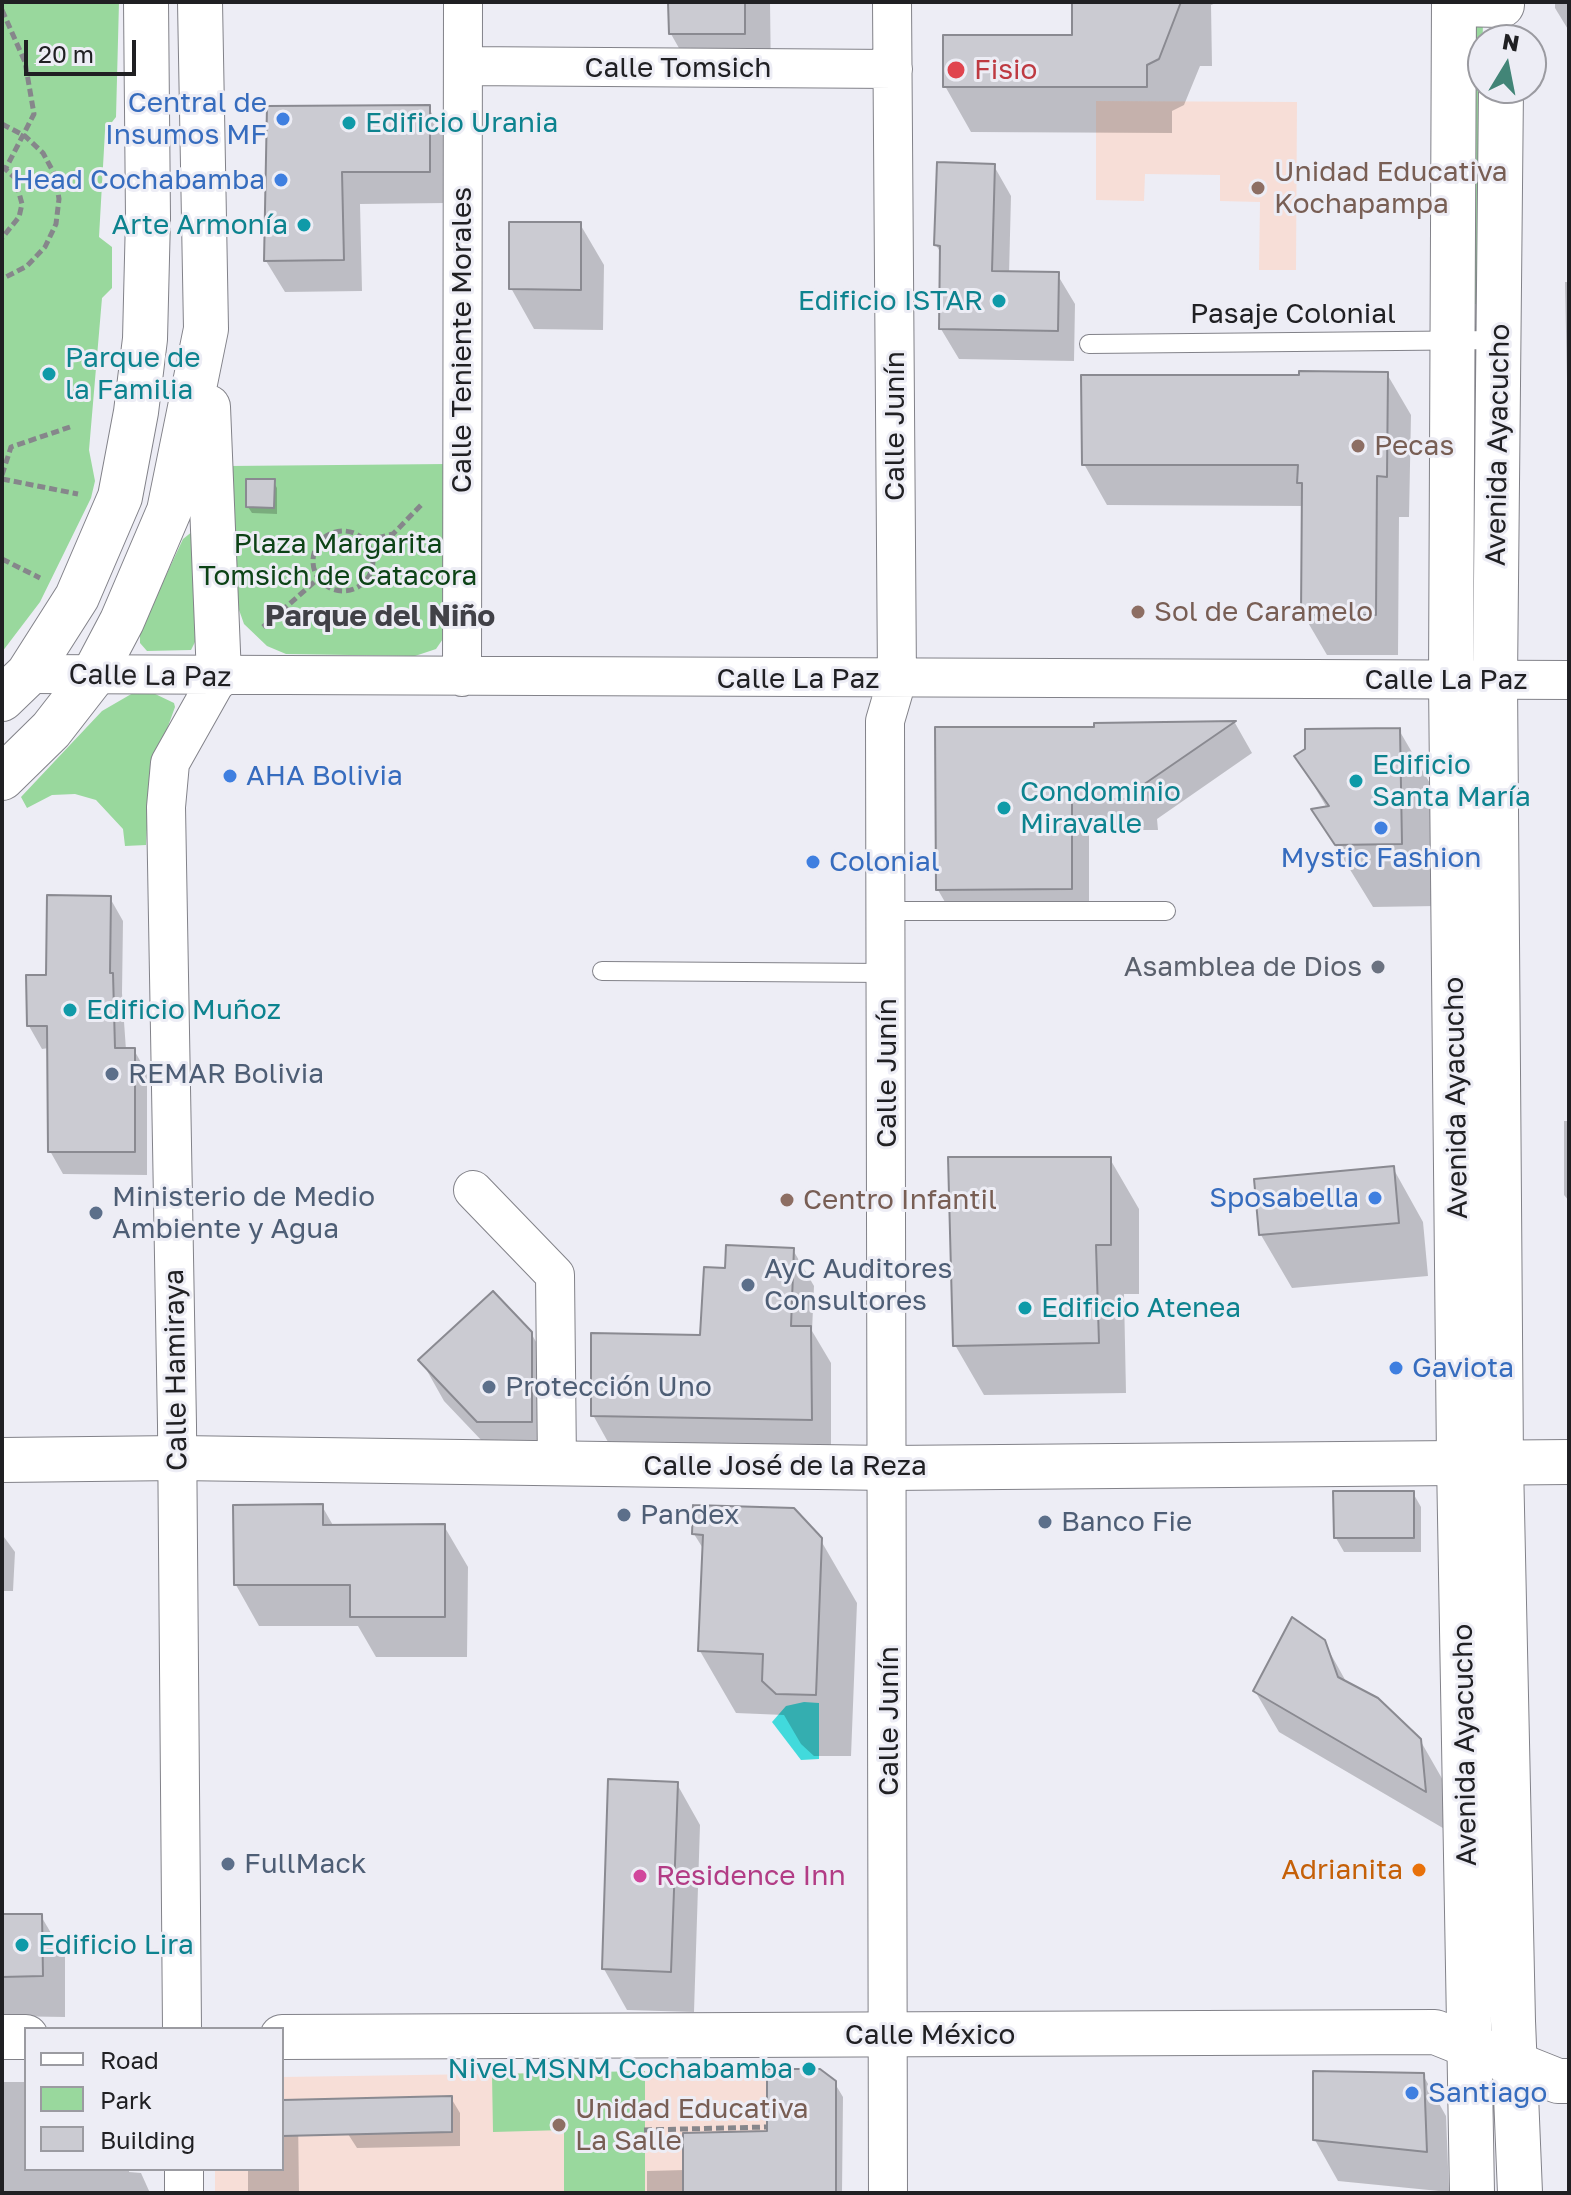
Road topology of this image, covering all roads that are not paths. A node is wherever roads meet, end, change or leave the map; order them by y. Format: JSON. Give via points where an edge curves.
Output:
{"nodes":[{"id":1,"x":146,"y":2,"type":"edge"},
{"id":2,"x":200,"y":2,"type":"edge"},
{"id":3,"x":463,"y":2,"type":"edge"},
{"id":4,"x":892,"y":2,"type":"edge"},
{"id":5,"x":1454,"y":3,"type":"edge"},
{"id":6,"x":1502,"y":16,"type":"edge"},
{"id":7,"x":463,"y":66,"type":"junction"},
{"id":8,"x":893,"y":69,"type":"junction"},
{"id":9,"x":1501,"y":104,"type":"edge"},
{"id":10,"x":206,"y":329,"type":"junction"},
{"id":11,"x":1452,"y":340,"type":"junction"},
{"id":12,"x":1499,"y":340,"type":"junction"},
{"id":13,"x":1089,"y":344,"type":"dead end"},
{"id":14,"x":93,"y":676,"type":"junction"},
{"id":15,"x":219,"y":676,"type":"junction"},
{"id":16,"x":462,"y":677,"type":"junction"},
{"id":17,"x":897,"y":680,"type":"junction"},
{"id":18,"x":1451,"y":680,"type":"junction"},
{"id":19,"x":1495,"y":680,"type":"junction"},
{"id":20,"x":1569,"y":680,"type":"edge"},
{"id":21,"x":15,"y":687,"type":"edge"},
{"id":22,"x":2,"y":778,"type":"edge"},
{"id":23,"x":886,"y":911,"type":"junction"},
{"id":24,"x":1166,"y":911,"type":"dead end"},
{"id":25,"x":602,"y":971,"type":"dead end"},
{"id":26,"x":886,"y":973,"type":"junction"},
{"id":27,"x":1455,"y":1044,"type":"junction"},
{"id":28,"x":1498,"y":1044,"type":"junction"},
{"id":29,"x":473,"y":1190,"type":"dead end"},
{"id":30,"x":178,"y":1458,"type":"junction"},
{"id":31,"x":2,"y":1460,"type":"edge"},
{"id":32,"x":1480,"y":1462,"type":"junction"},
{"id":33,"x":1569,"y":1462,"type":"edge"},
{"id":34,"x":557,"y":1464,"type":"junction"},
{"id":35,"x":889,"y":1468,"type":"junction"},
{"id":36,"x":182,"y":2027,"type":"edge"},
{"id":37,"x":890,"y":2035,"type":"junction"},
{"id":38,"x":2,"y":2037,"type":"edge"},
{"id":39,"x":24,"y":2037,"type":"edge"},
{"id":40,"x":284,"y":2037,"type":"edge"},
{"id":41,"x":1471,"y":2049,"type":"junction"},
{"id":42,"x":1516,"y":2065,"type":"junction"},
{"id":43,"x":1569,"y":2081,"type":"edge"},
{"id":44,"x":184,"y":2171,"type":"edge"},
{"id":45,"x":184,"y":2193,"type":"edge"},
{"id":46,"x":888,"y":2193,"type":"edge"},
{"id":47,"x":1472,"y":2193,"type":"edge"},
{"id":48,"x":1520,"y":2193,"type":"edge"}],
"edges":[{"from":1,"to":21,"type":"main road","via":[[148,218],[145,339],[136,412],[118,505],[77,597]]},
{"from":2,"to":10,"type":"main road"},
{"from":3,"to":7,"type":"street","name":"Calle Teniente Morales"},
{"from":4,"to":8,"type":"street","name":"Calle Junín"},
{"from":5,"to":6,"type":"main road"},
{"from":5,"to":11,"type":"main road","name":"Avenida Ayacucho"},
{"from":7,"to":8,"type":"street","name":"Calle Tomsich"},
{"from":7,"to":16,"type":"street","name":"Calle Teniente Morales"},
{"from":8,"to":17,"type":"street","name":"Calle Junín"},
{"from":9,"to":12,"type":"main road","name":"Avenida Ayacucho"},
{"from":10,"to":14,"type":"main road","via":[[169,511]]},
{"from":10,"to":15,"type":"main road"},
{"from":11,"to":12,"type":"lane","name":"Pasaje Colonial"},
{"from":11,"to":13,"type":"lane","name":"Pasaje Colonial"},
{"from":11,"to":18,"type":"main road","name":"Avenida Ayacucho"},
{"from":12,"to":19,"type":"main road","name":"Avenida Ayacucho"},
{"from":14,"to":15,"type":"street","name":"Calle La Paz"},
{"from":14,"to":21,"type":"street","name":"Calle La Paz"},
{"from":14,"to":22,"type":"main road","via":[[51,730]]},
{"from":15,"to":16,"type":"street","name":"Calle La Paz"},
{"from":15,"to":30,"type":"street","name":"Calle Hamiraya","via":[[170,763],[166,807]]},
{"from":16,"to":17,"type":"street","name":"Calle La Paz"},
{"from":17,"to":18,"type":"street","name":"Calle La Paz"},
{"from":17,"to":23,"type":"street","name":"Calle Junín","via":[[885,721]]},
{"from":18,"to":19,"type":"street","name":"Calle La Paz"},
{"from":18,"to":27,"type":"main road","name":"Avenida Ayacucho"},
{"from":19,"to":20,"type":"street","name":"Calle La Paz"},
{"from":19,"to":28,"type":"main road","name":"Avenida Ayacucho"},
{"from":23,"to":24,"type":"lane"},
{"from":23,"to":26,"type":"street","name":"Calle Junín"},
{"from":25,"to":26,"type":"lane"},
{"from":26,"to":35,"type":"street","name":"Calle Junín"},
{"from":27,"to":28,"type":"main road"},
{"from":27,"to":32,"type":"main road","name":"Avenida Ayacucho"},
{"from":28,"to":32,"type":"main road","name":"Avenida Ayacucho"},
{"from":29,"to":34,"type":"street","via":[[555,1275]]},
{"from":30,"to":31,"type":"main road","name":"Calle José de la Reza"},
{"from":30,"to":34,"type":"main road","name":"Calle José de la Reza"},
{"from":30,"to":36,"type":"street","name":"Calle Hamiraya"},
{"from":32,"to":33,"type":"main road","name":"Calle José de la Reza"},
{"from":32,"to":35,"type":"main road","name":"Calle José de la Reza"},
{"from":32,"to":41,"type":"main road","name":"Avenida Ayacucho"},
{"from":32,"to":42,"type":"main road","name":"Avenida Ayacucho"},
{"from":34,"to":35,"type":"main road","name":"Calle José de la Reza"},
{"from":35,"to":37,"type":"street","name":"Calle Junín"},
{"from":37,"to":40,"type":"main road","name":"Calle México"},
{"from":37,"to":41,"type":"main road","name":"Calle México","via":[[1435,2032]]},
{"from":37,"to":46,"type":"street","name":"Calle Junín"},
{"from":38,"to":39,"type":"main road"},
{"from":41,"to":42,"type":"main road","name":"Calle México"},
{"from":41,"to":47,"type":"main road","name":"Avenida Ayacucho"},
{"from":42,"to":43,"type":"main road","name":"Calle México"},
{"from":42,"to":48,"type":"main road","name":"Avenida Ayacucho"},
{"from":44,"to":45,"type":"street"}]}
